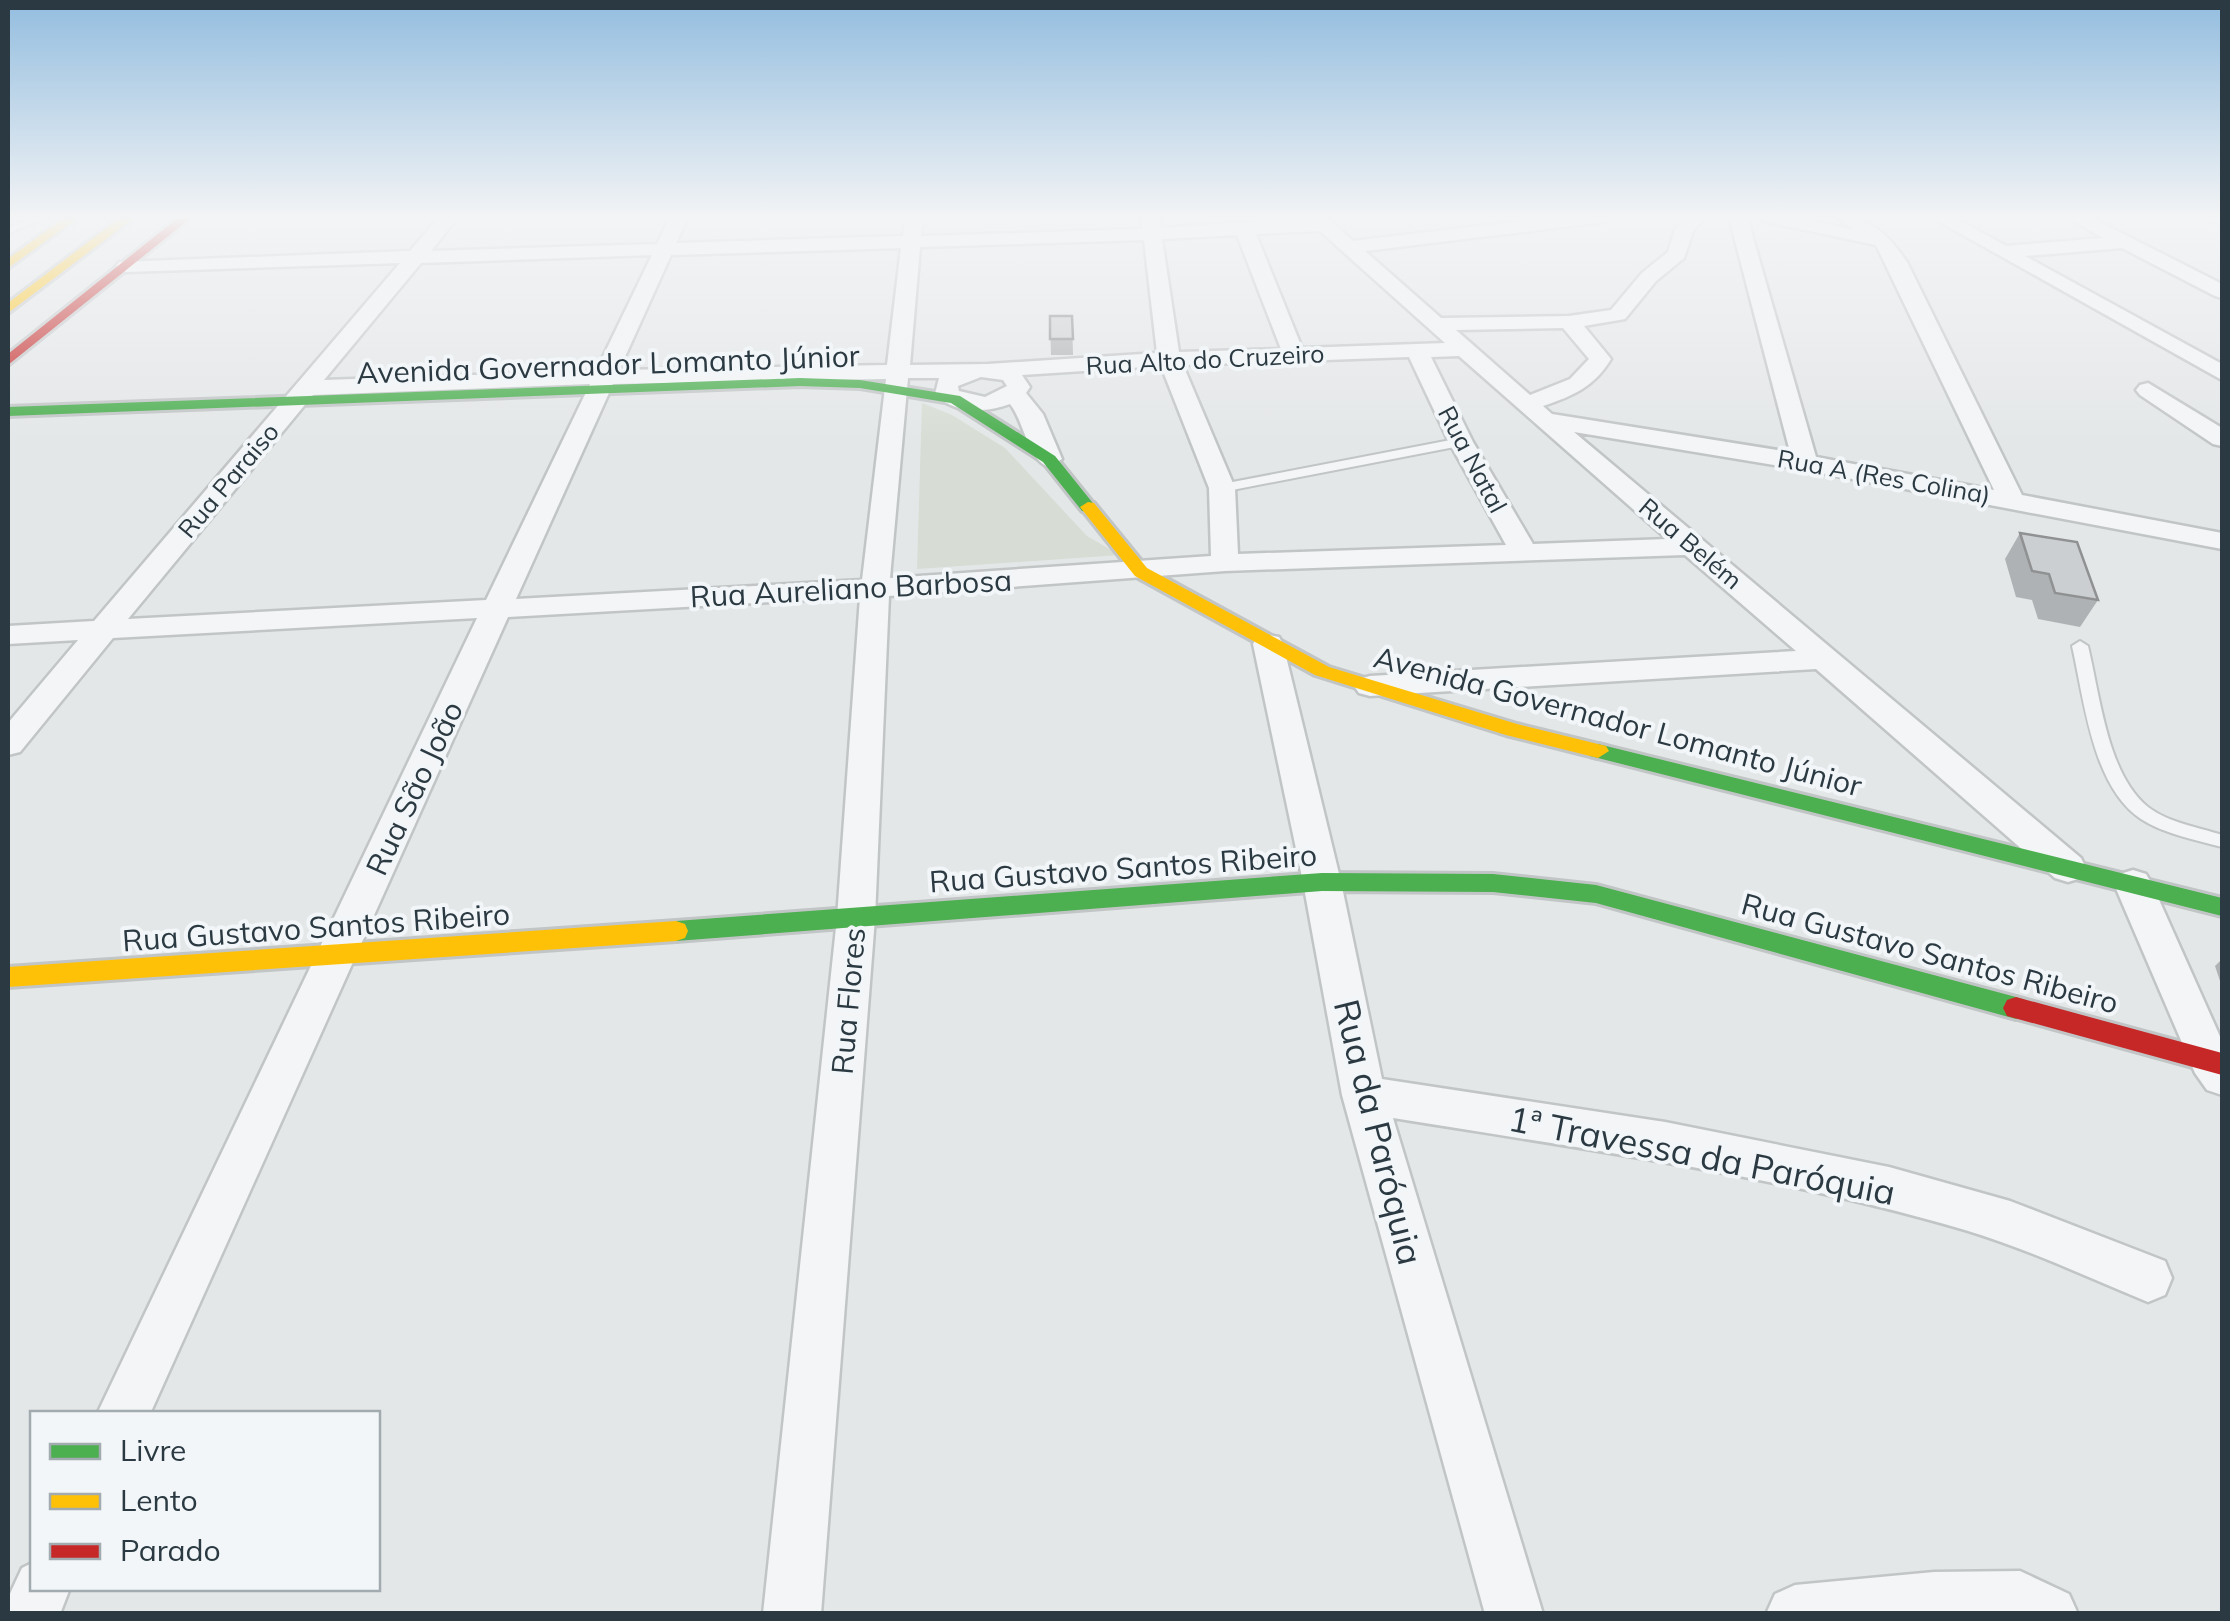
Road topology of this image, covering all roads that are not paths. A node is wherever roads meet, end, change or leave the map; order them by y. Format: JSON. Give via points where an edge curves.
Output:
{"nodes":[{"id":1,"x":31,"y":293,"type":"edge"},
{"id":2,"x":93,"y":293,"type":"edge"},
{"id":3,"x":383,"y":293,"type":"edge"},
{"id":4,"x":644,"y":293,"type":"edge"},
{"id":5,"x":906,"y":293,"type":"edge"},
{"id":6,"x":1161,"y":293,"type":"edge"},
{"id":7,"x":1270,"y":293,"type":"edge"},
{"id":8,"x":1400,"y":293,"type":"edge"},
{"id":9,"x":1636,"y":293,"type":"edge"},
{"id":10,"x":1759,"y":293,"type":"edge"},
{"id":11,"x":1913,"y":293,"type":"edge"},
{"id":12,"x":2076,"y":293,"type":"edge"},
{"id":13,"x":8,"y":310,"type":"edge"},
{"id":14,"x":1568,"y":322,"type":"junction"},
{"id":15,"x":55,"y":324,"type":"junction"},
{"id":16,"x":1436,"y":324,"type":"junction"},
{"id":17,"x":1294,"y":354,"type":"junction"},
{"id":18,"x":1472,"y":356,"type":"junction"},
{"id":19,"x":1421,"y":360,"type":"junction"},
{"id":20,"x":8,"y":361,"type":"edge"},
{"id":21,"x":1172,"y":368,"type":"junction"},
{"id":22,"x":986,"y":370,"type":"junction"},
{"id":23,"x":2222,"y":373,"type":"edge"},
{"id":24,"x":897,"y":380,"type":"junction"},
{"id":25,"x":601,"y":384,"type":"junction"},
{"id":26,"x":2148,"y":390,"type":"dead end"},
{"id":27,"x":1016,"y":391,"type":"junction"},
{"id":28,"x":299,"y":396,"type":"junction"},
{"id":29,"x":955,"y":399,"type":"junction"},
{"id":30,"x":8,"y":412,"type":"edge"},
{"id":31,"x":1535,"y":412,"type":"junction"},
{"id":32,"x":2222,"y":439,"type":"edge"},
{"id":33,"x":1461,"y":442,"type":"junction"},
{"id":34,"x":1049,"y":459,"type":"junction"},
{"id":35,"x":1806,"y":462,"type":"junction"},
{"id":36,"x":1222,"y":488,"type":"junction"},
{"id":37,"x":2011,"y":499,"type":"junction"},
{"id":38,"x":2222,"y":541,"type":"edge"},
{"id":39,"x":1694,"y":546,"type":"junction"},
{"id":40,"x":1522,"y":550,"type":"junction"},
{"id":41,"x":1225,"y":563,"type":"junction"},
{"id":42,"x":1141,"y":572,"type":"junction"},
{"id":43,"x":875,"y":588,"type":"junction"},
{"id":44,"x":498,"y":608,"type":"junction"},
{"id":45,"x":101,"y":630,"type":"junction"},
{"id":46,"x":8,"y":635,"type":"edge"},
{"id":47,"x":1268,"y":644,"type":"junction"},
{"id":48,"x":2080,"y":646,"type":"dead end"},
{"id":49,"x":1825,"y":658,"type":"junction"},
{"id":50,"x":1370,"y":686,"type":"junction"},
{"id":51,"x":8,"y":744,"type":"edge"},
{"id":52,"x":2222,"y":840,"type":"edge"},
{"id":53,"x":2068,"y":868,"type":"junction"},
{"id":54,"x":1322,"y":882,"type":"junction"},
{"id":55,"x":2134,"y":884,"type":"junction"},
{"id":56,"x":2222,"y":907,"type":"edge"},
{"id":57,"x":856,"y":918,"type":"junction"},
{"id":58,"x":336,"y":956,"type":"junction"},
{"id":59,"x":8,"y":977,"type":"edge"},
{"id":60,"x":2218,"y":1067,"type":"edge"},
{"id":61,"x":1364,"y":1095,"type":"junction"},
{"id":62,"x":2148,"y":1278,"type":"dead end"},
{"id":63,"x":124,"y":1411,"type":"edge"},
{"id":64,"x":41,"y":1591,"type":"edge"},
{"id":65,"x":30,"y":1614,"type":"edge"},
{"id":66,"x":792,"y":1614,"type":"edge"},
{"id":67,"x":1514,"y":1614,"type":"edge"},
{"id":68,"x":1796,"y":1614,"type":"edge"},
{"id":69,"x":2050,"y":1614,"type":"edge"}],
"edges":[{"from":1,"to":13,"type":"main road"},
{"from":2,"to":15,"type":"main road"},
{"from":3,"to":28,"type":"street","name":"Rua Paraiso"},
{"from":4,"to":25,"type":"street","name":"Rua São João"},
{"from":5,"to":24,"type":"street","name":"Rua Flores"},
{"from":6,"to":21,"type":"street"},
{"from":7,"to":17,"type":"street"},
{"from":8,"to":16,"type":"street","name":"Rua Belém"},
{"from":9,"to":14,"type":"street","via":[[1618,315]]},
{"from":10,"to":35,"type":"street"},
{"from":11,"to":37,"type":"street"},
{"from":12,"to":23,"type":"street"},
{"from":13,"to":15,"type":"main road"},
{"from":14,"to":16,"type":"street"},
{"from":14,"to":31,"type":"street","via":[[1600,359],[1582,384]]},
{"from":15,"to":20,"type":"main road"},
{"from":16,"to":18,"type":"street","name":"Rua Belém"},
{"from":17,"to":19,"type":"street","name":"Rua Alto do Cruzeiro"},
{"from":17,"to":21,"type":"street","name":"Rua Alto do Cruzeiro"},
{"from":18,"to":19,"type":"street"},
{"from":18,"to":31,"type":"street","name":"Rua Belém"},
{"from":19,"to":21,"type":"street","name":"Rua Alto do Cruzeiro"},
{"from":19,"to":33,"type":"street","name":"Rua Natal"},
{"from":21,"to":22,"type":"street","name":"Rua Alto do Cruzeiro"},
{"from":21,"to":27,"type":"street","name":"Rua Alto do Cruzeiro"},
{"from":21,"to":36,"type":"street"},
{"from":22,"to":24,"type":"street","name":"Rua Alto do Cruzeiro"},
{"from":22,"to":27,"type":"street","via":[[1016,378]]},
{"from":22,"to":29,"type":"street","via":[[948,382],[947,394]]},
{"from":24,"to":25,"type":"street","name":"Rua Alto do Cruzeiro"},
{"from":24,"to":29,"type":"main road","name":"Avenida Governador Lomanto Júnior"},
{"from":24,"to":43,"type":"street","name":"Rua Flores"},
{"from":25,"to":28,"type":"street","name":"Rua Alto do Cruzeiro"},
{"from":25,"to":44,"type":"street","name":"Rua São João"},
{"from":26,"to":32,"type":"street"},
{"from":27,"to":29,"type":"street","name":"Rua Alto do Cruzeiro","via":[[986,404]]},
{"from":27,"to":34,"type":"street"},
{"from":28,"to":30,"type":"main road"},
{"from":28,"to":45,"type":"street","name":"Rua Paraiso"},
{"from":29,"to":34,"type":"main road","name":"Avenida Governador Lomanto Júnior"},
{"from":31,"to":35,"type":"street","name":"Rua A (Res Colina)"},
{"from":31,"to":39,"type":"street","name":"Rua Belém"},
{"from":33,"to":36,"type":"lane"},
{"from":33,"to":40,"type":"street","name":"Rua Natal"},
{"from":34,"to":42,"type":"main road","name":"Avenida Governador Lomanto Júnior"},
{"from":35,"to":37,"type":"street","name":"Rua A (Res Colina)"},
{"from":36,"to":41,"type":"street"},
{"from":37,"to":38,"type":"street","name":"Rua A (Res Colina)"},
{"from":39,"to":40,"type":"street","name":"Rua Aureliano Barbosa"},
{"from":39,"to":49,"type":"street","name":"Rua Belém"},
{"from":40,"to":41,"type":"street","name":"Rua Aureliano Barbosa"},
{"from":41,"to":42,"type":"street","name":"Rua Aureliano Barbosa"},
{"from":42,"to":43,"type":"street","name":"Rua Aureliano Barbosa"},
{"from":42,"to":47,"type":"main road","name":"Avenida Governador Lomanto Júnior"},
{"from":43,"to":44,"type":"street","name":"Rua Aureliano Barbosa"},
{"from":43,"to":57,"type":"street","name":"Rua Flores"},
{"from":44,"to":45,"type":"street","name":"Rua Aureliano Barbosa"},
{"from":44,"to":58,"type":"street","name":"Rua São João"},
{"from":45,"to":46,"type":"street","name":"Rua Aureliano Barbosa"},
{"from":45,"to":51,"type":"street","name":"Rua Paraiso"},
{"from":47,"to":50,"type":"main road","name":"Avenida Governador Lomanto Júnior","via":[[1322,672]]},
{"from":47,"to":54,"type":"street","name":"Rua da Paróquia"},
{"from":48,"to":52,"type":"lane","via":[[2113,775],[2127,796],[2164,822]]},
{"from":49,"to":50,"type":"street"},
{"from":49,"to":53,"type":"street","name":"Rua Belém"},
{"from":50,"to":53,"type":"main road","name":"Avenida Governador Lomanto Júnior","via":[[1514,730]]},
{"from":53,"to":55,"type":"main road","name":"Avenida Governador Lomanto Júnior"},
{"from":54,"to":57,"type":"main road","name":"Rua Gustavo Santos Ribeiro"},
{"from":54,"to":60,"type":"main road","name":"Rua Gustavo Santos Ribeiro","via":[[1468,881],[1596,894]]},
{"from":54,"to":61,"type":"street","name":"Rua da Paróquia"},
{"from":55,"to":56,"type":"main road","name":"Avenida Governador Lomanto Júnior"},
{"from":55,"to":60,"type":"street"},
{"from":57,"to":58,"type":"main road","name":"Rua Gustavo Santos Ribeiro"},
{"from":57,"to":66,"type":"street","name":"Rua Flores"},
{"from":58,"to":59,"type":"main road","name":"Rua Gustavo Santos Ribeiro"},
{"from":58,"to":63,"type":"street","name":"Rua São João"},
{"from":61,"to":62,"type":"street","name":"1ª Travessa da Paróquia","via":[[1877,1184],[2048,1236]]},
{"from":61,"to":67,"type":"street","name":"Rua da Paróquia"},
{"from":64,"to":65,"type":"street"},
{"from":68,"to":69,"type":"street","via":[[2020,1600]]}]}
